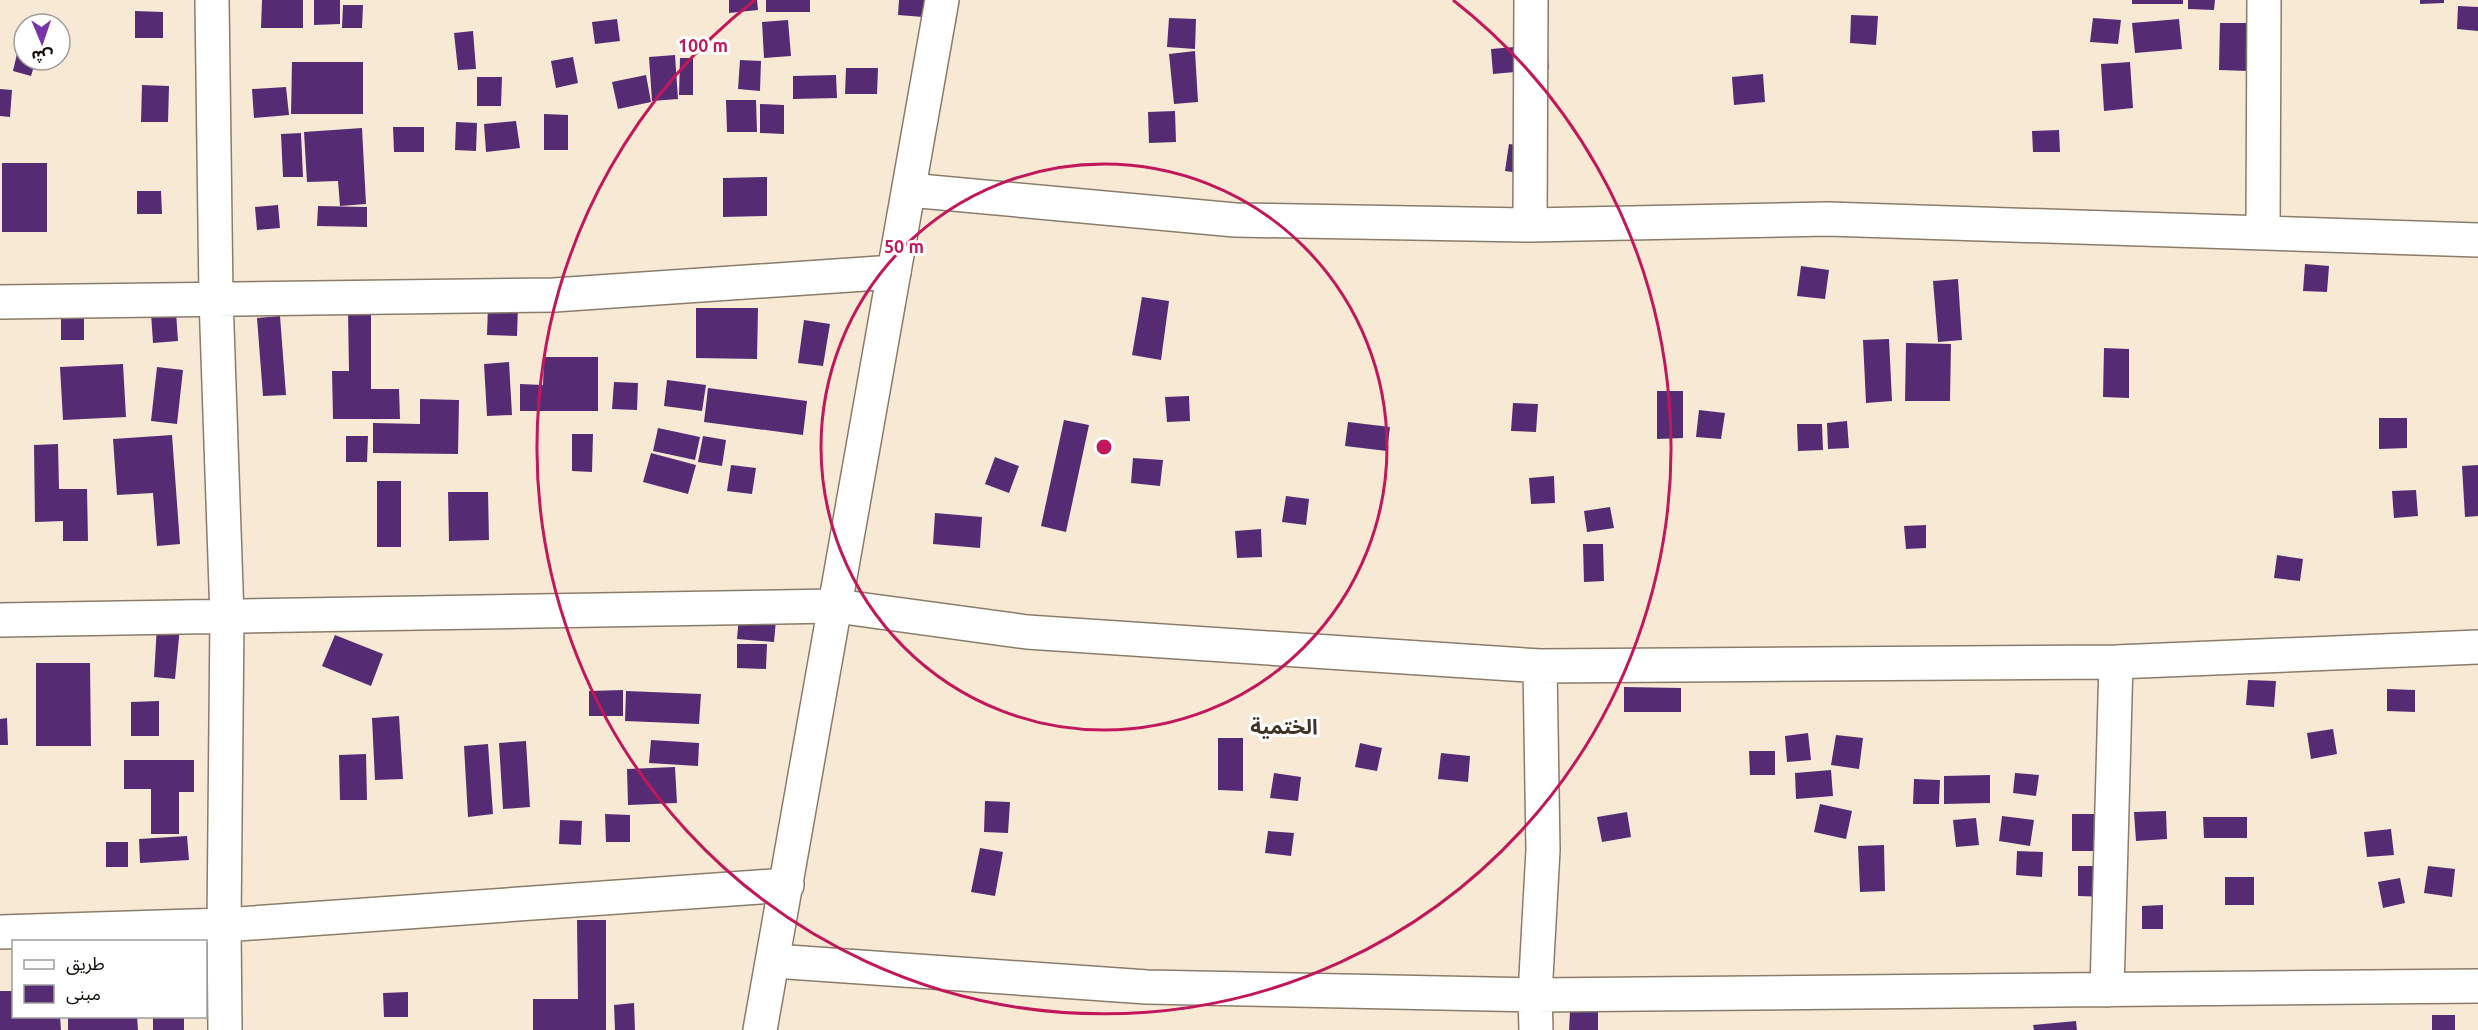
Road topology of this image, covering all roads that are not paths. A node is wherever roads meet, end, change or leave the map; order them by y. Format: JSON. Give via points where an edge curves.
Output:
{"nodes":[{"id":1,"x":212,"y":0,"type":"edge"},
{"id":2,"x":942,"y":0,"type":"edge"},
{"id":3,"x":1531,"y":0,"type":"edge"},
{"id":4,"x":2264,"y":0,"type":"edge"},
{"id":5,"x":909,"y":190,"type":"junction"},
{"id":6,"x":1530,"y":225,"type":"junction"},
{"id":7,"x":2263,"y":232,"type":"junction"},
{"id":8,"x":2478,"y":240,"type":"edge"},
{"id":9,"x":894,"y":272,"type":"junction"},
{"id":10,"x":216,"y":298,"type":"junction"},
{"id":11,"x":0,"y":302,"type":"edge"},
{"id":12,"x":836,"y":606,"type":"junction"},
{"id":13,"x":227,"y":617,"type":"junction"},
{"id":14,"x":0,"y":620,"type":"edge"},
{"id":15,"x":2478,"y":647,"type":"edge"},
{"id":16,"x":2116,"y":662,"type":"junction"},
{"id":17,"x":1540,"y":666,"type":"junction"},
{"id":18,"x":787,"y":885,"type":"junction"},
{"id":19,"x":224,"y":925,"type":"junction"},
{"id":20,"x":0,"y":932,"type":"edge"},
{"id":21,"x":774,"y":961,"type":"junction"},
{"id":22,"x":2478,"y":986,"type":"edge"},
{"id":23,"x":2107,"y":990,"type":"junction"},
{"id":24,"x":1535,"y":995,"type":"junction"},
{"id":25,"x":225,"y":1030,"type":"edge"},
{"id":26,"x":760,"y":1030,"type":"edge"},
{"id":27,"x":1536,"y":1030,"type":"edge"}],
"edges":[{"from":1,"to":10,"type":"street"},
{"from":2,"to":5,"type":"street"},
{"from":3,"to":6,"type":"street"},
{"from":4,"to":7,"type":"street"},
{"from":5,"to":6,"type":"street","via":[[1235,220]]},
{"from":5,"to":9,"type":"street"},
{"from":6,"to":7,"type":"street","via":[[1828,219]]},
{"from":7,"to":8,"type":"street"},
{"from":9,"to":10,"type":"street","via":[[554,295]]},
{"from":9,"to":12,"type":"street"},
{"from":10,"to":11,"type":"street"},
{"from":10,"to":13,"type":"street"},
{"from":12,"to":13,"type":"street"},
{"from":12,"to":17,"type":"street","via":[[1027,632]]},
{"from":12,"to":18,"type":"street"},
{"from":13,"to":14,"type":"street"},
{"from":13,"to":19,"type":"street"},
{"from":15,"to":16,"type":"street"},
{"from":16,"to":17,"type":"street"},
{"from":16,"to":23,"type":"street"},
{"from":17,"to":24,"type":"street","via":[[1543,850]]},
{"from":18,"to":19,"type":"street"},
{"from":18,"to":21,"type":"street"},
{"from":19,"to":20,"type":"street"},
{"from":19,"to":25,"type":"street"},
{"from":21,"to":24,"type":"street","via":[[1147,987]]},
{"from":21,"to":26,"type":"street"},
{"from":22,"to":23,"type":"street"},
{"from":23,"to":24,"type":"street"},
{"from":24,"to":27,"type":"street"}]}
